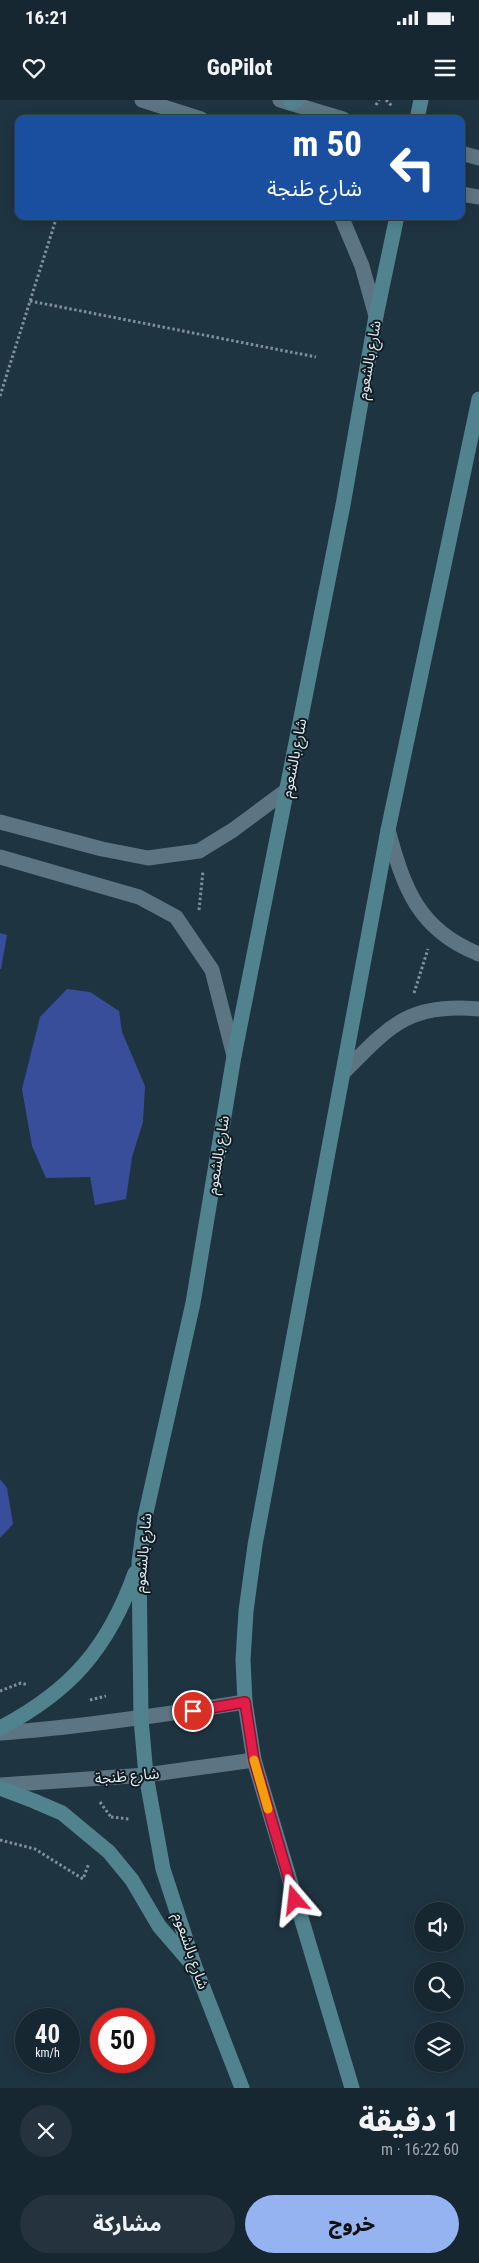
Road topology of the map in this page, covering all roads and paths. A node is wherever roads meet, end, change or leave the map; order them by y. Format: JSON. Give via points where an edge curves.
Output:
{"nodes":[{"id":1,"x":142,"y":100,"type":"edge"},
{"id":2,"x":379,"y":100,"type":"edge"},
{"id":3,"x":386,"y":100,"type":"edge"},
{"id":4,"x":421,"y":100,"type":"edge"},
{"id":5,"x":290,"y":101,"type":"edge"},
{"id":6,"x":376,"y":105,"type":"dead end"},
{"id":7,"x":392,"y":106,"type":"dead end"},
{"id":8,"x":189,"y":115,"type":"edge"},
{"id":9,"x":331,"y":115,"type":"edge"},
{"id":10,"x":418,"y":115,"type":"edge"},
{"id":11,"x":465,"y":154,"type":"edge"},
{"id":12,"x":479,"y":158,"type":"edge"},
{"id":13,"x":465,"y":195,"type":"edge"},
{"id":14,"x":479,"y":197,"type":"edge"},
{"id":15,"x":56,"y":220,"type":"edge"},
{"id":16,"x":343,"y":220,"type":"edge"},
{"id":17,"x":396,"y":220,"type":"edge"},
{"id":18,"x":30,"y":300,"type":"junction"},
{"id":19,"x":376,"y":316,"type":"junction"},
{"id":20,"x":316,"y":357,"type":"dead end"},
{"id":21,"x":0,"y":396,"type":"edge"},
{"id":22,"x":479,"y":399,"type":"edge"},
{"id":23,"x":479,"y":418,"type":"edge"},
{"id":24,"x":471,"y":437,"type":"junction"},
{"id":25,"x":287,"y":790,"type":"junction"},
{"id":26,"x":0,"y":822,"type":"edge"},
{"id":27,"x":388,"y":830,"type":"junction"},
{"id":28,"x":0,"y":857,"type":"edge"},
{"id":29,"x":204,"y":866,"type":"dead end"},
{"id":30,"x":198,"y":918,"type":"dead end"},
{"id":31,"x":431,"y":940,"type":"dead end"},
{"id":32,"x":479,"y":954,"type":"edge"},
{"id":33,"x":412,"y":1001,"type":"dead end"},
{"id":34,"x":479,"y":1009,"type":"edge"},
{"id":35,"x":234,"y":1056,"type":"junction"},
{"id":36,"x":343,"y":1073,"type":"junction"},
{"id":37,"x":139,"y":1562,"type":"junction"},
{"id":38,"x":106,"y":1696,"type":"dead end"},
{"id":39,"x":84,"y":1702,"type":"dead end"},
{"id":40,"x":245,"y":1702,"type":"junction"},
{"id":41,"x":141,"y":1719,"type":"junction"},
{"id":42,"x":0,"y":1728,"type":"edge"},
{"id":43,"x":0,"y":1733,"type":"edge"},
{"id":44,"x":254,"y":1760,"type":"junction"},
{"id":45,"x":146,"y":1775,"type":"junction"},
{"id":46,"x":0,"y":1787,"type":"edge"},
{"id":47,"x":100,"y":1802,"type":"dead end"},
{"id":48,"x":129,"y":1819,"type":"dead end"},
{"id":49,"x":0,"y":1840,"type":"edge"},
{"id":50,"x":91,"y":1861,"type":"dead end"},
{"id":51,"x":195,"y":1967,"type":"junction"},
{"id":52,"x":242,"y":2088,"type":"edge"},
{"id":53,"x":352,"y":2088,"type":"edge"}],
"edges":[{"from":1,"to":8,"type":"street"},
{"from":2,"to":6,"type":"path"},
{"from":3,"to":7,"type":"path"},
{"from":4,"to":10,"type":"main road"},
{"from":5,"to":9,"type":"street"},
{"from":11,"to":12,"type":"street"},
{"from":13,"to":14,"type":"street"},
{"from":15,"to":18,"type":"path"},
{"from":16,"to":19,"type":"street","via":[[362,266]]},
{"from":17,"to":19,"type":"main road","name":"شارع بالشعوم"},
{"from":18,"to":20,"type":"path"},
{"from":18,"to":21,"type":"path"},
{"from":19,"to":25,"type":"main road","name":"شارع بالشعوم","via":[[344,505]]},
{"from":22,"to":24,"type":"main road"},
{"from":23,"to":24,"type":"main road"},
{"from":24,"to":27,"type":"main road"},
{"from":25,"to":26,"type":"street","via":[[199,851],[148,858]]},
{"from":25,"to":35,"type":"main road","name":"شارع بالشعوم"},
{"from":27,"to":32,"type":"street","via":[[412,899],[433,927]]},
{"from":27,"to":36,"type":"main road"},
{"from":28,"to":35,"type":"street","via":[[139,897],[176,917],[212,970]]},
{"from":29,"to":30,"type":"path"},
{"from":31,"to":33,"type":"path"},
{"from":34,"to":36,"type":"street","via":[[461,1007],[408,1016],[386,1030]]},
{"from":35,"to":37,"type":"main road","name":"شارع بالشعوم","via":[[193,1303],[145,1516]]},
{"from":36,"to":40,"type":"main road","via":[[255,1545],[246,1611]]},
{"from":37,"to":41,"type":"main road","name":"شارع بالشعوم"},
{"from":37,"to":42,"type":"main road","via":[[123,1607],[99,1647],[62,1687],[30,1712]]},
{"from":38,"to":39,"type":"path"},
{"from":40,"to":41,"type":"street"},
{"from":40,"to":44,"type":"main road"},
{"from":41,"to":43,"type":"street"},
{"from":41,"to":45,"type":"main road","name":"شارع بالشعوم"},
{"from":44,"to":45,"type":"street","name":"شارع طَنجة"},
{"from":44,"to":53,"type":"main road"},
{"from":45,"to":46,"type":"street","name":"شارع طَنجة"},
{"from":45,"to":51,"type":"main road","name":"شارع بالشعوم","via":[[163,1869]]},
{"from":46,"to":51,"type":"main road","via":[[62,1813],[110,1852],[132,1880],[159,1926]]},
{"from":47,"to":48,"type":"path","via":[[111,1818]]},
{"from":49,"to":50,"type":"path","via":[[35,1849],[84,1879]]},
{"from":51,"to":52,"type":"main road","name":"شارع بالشعوم"}]}
